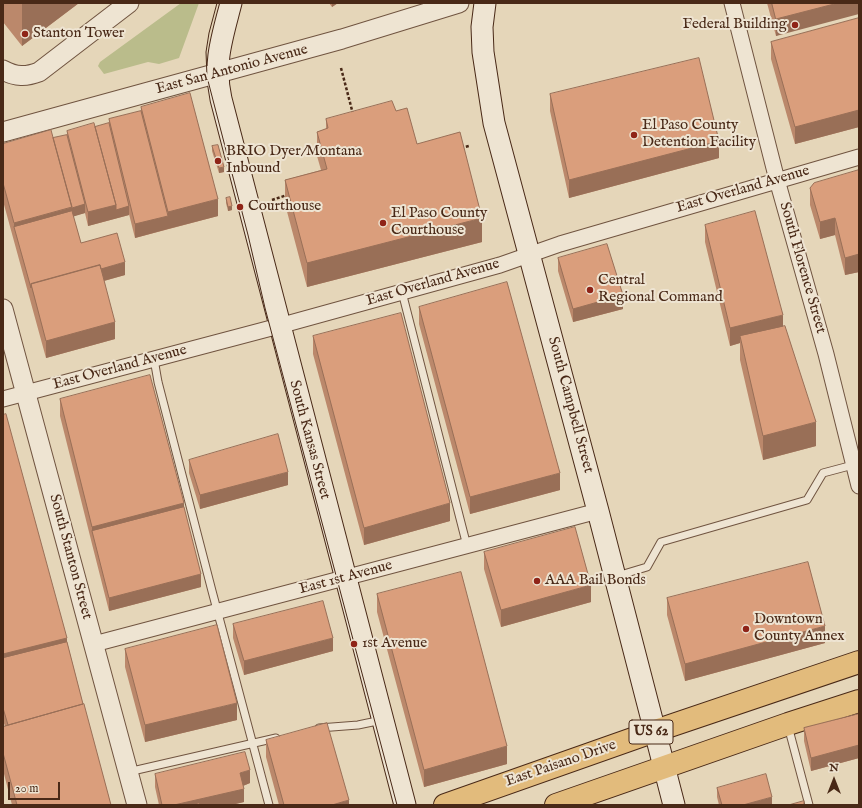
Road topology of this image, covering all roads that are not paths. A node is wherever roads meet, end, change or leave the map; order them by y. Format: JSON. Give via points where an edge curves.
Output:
{"nodes":[{"id":1,"x":129,"y":3,"type":"edge"},
{"id":2,"x":230,"y":3,"type":"edge"},
{"id":3,"x":459,"y":3,"type":"edge"},
{"id":4,"x":485,"y":3,"type":"edge"},
{"id":5,"x":732,"y":3,"type":"edge"},
{"id":6,"x":3,"y":70,"type":"edge"},
{"id":7,"x":217,"y":73,"type":"junction"},
{"id":8,"x":3,"y":132,"type":"edge"},
{"id":9,"x":859,"y":157,"type":"edge"},
{"id":10,"x":777,"y":180,"type":"junction"},
{"id":11,"x":529,"y":254,"type":"junction"},
{"id":12,"x":402,"y":292,"type":"junction"},
{"id":13,"x":3,"y":309,"type":"edge"},
{"id":14,"x":280,"y":326,"type":"junction"},
{"id":15,"x":154,"y":359,"type":"junction"},
{"id":16,"x":25,"y":393,"type":"junction"},
{"id":17,"x":3,"y":399,"type":"edge"},
{"id":18,"x":852,"y":430,"type":"edge"},
{"id":19,"x":853,"y":465,"type":"junction"},
{"id":20,"x":859,"y":486,"type":"edge"},
{"id":21,"x":598,"y":510,"type":"junction"},
{"id":22,"x":467,"y":546,"type":"junction"},
{"id":23,"x":615,"y":576,"type":"junction"},
{"id":24,"x":346,"y":578,"type":"junction"},
{"id":25,"x":218,"y":612,"type":"junction"},
{"id":26,"x":94,"y":644,"type":"junction"},
{"id":27,"x":859,"y":662,"type":"edge"},
{"id":28,"x":859,"y":702,"type":"edge"},
{"id":29,"x":383,"y":720,"type":"junction"},
{"id":30,"x":788,"y":724,"type":"junction"},
{"id":31,"x":314,"y":729,"type":"edge"},
{"id":32,"x":655,"y":731,"type":"junction"},
{"id":33,"x":284,"y":736,"type":"edge"},
{"id":34,"x":253,"y":743,"type":"junction"},
{"id":35,"x":664,"y":766,"type":"junction"},
{"id":36,"x":128,"y":772,"type":"junction"},
{"id":37,"x":137,"y":805,"type":"edge"},
{"id":38,"x":269,"y":805,"type":"edge"},
{"id":39,"x":405,"y":805,"type":"edge"},
{"id":40,"x":445,"y":805,"type":"edge"},
{"id":41,"x":556,"y":805,"type":"edge"},
{"id":42,"x":674,"y":805,"type":"edge"},
{"id":43,"x":809,"y":805,"type":"edge"}],
"edges":[{"from":1,"to":6,"type":"street","via":[[39,72],[22,77]]},
{"from":2,"to":7,"type":"main road","name":"South Kansas Street"},
{"from":3,"to":7,"type":"street","name":"East San Antonio Avenue","via":[[342,39]]},
{"from":4,"to":11,"type":"main road","name":"South Campbell Street","via":[[482,27],[483,52],[494,123]]},
{"from":5,"to":10,"type":"street","name":"South Florence Street"},
{"from":7,"to":8,"type":"street","name":"East San Antonio Avenue"},
{"from":7,"to":14,"type":"main road","name":"South Kansas Street","via":[[221,99]]},
{"from":9,"to":10,"type":"street","name":"East Overland Avenue"},
{"from":10,"to":11,"type":"street","name":"East Overland Avenue"},
{"from":10,"to":18,"type":"street","name":"South Florence Street","via":[[826,354]]},
{"from":11,"to":12,"type":"street","name":"East Overland Avenue","via":[[500,265]]},
{"from":11,"to":21,"type":"main road","name":"South Campbell Street"},
{"from":12,"to":14,"type":"street","name":"East Overland Avenue"},
{"from":12,"to":22,"type":"lane"},
{"from":13,"to":16,"type":"street","name":"South Stanton Street"},
{"from":14,"to":15,"type":"street","name":"East Overland Avenue"},
{"from":14,"to":24,"type":"main road","name":"South Kansas Street"},
{"from":15,"to":16,"type":"street","name":"East Overland Avenue"},
{"from":15,"to":25,"type":"lane"},
{"from":16,"to":17,"type":"street","name":"East Overland Avenue"},
{"from":16,"to":26,"type":"street","name":"South Stanton Street"},
{"from":18,"to":19,"type":"street","name":"South Florence Street"},
{"from":19,"to":20,"type":"street","name":"South Florence Street"},
{"from":19,"to":23,"type":"lane","via":[[823,473],[807,500],[661,542],[647,567]]},
{"from":21,"to":22,"type":"street","name":"East 1st Avenue"},
{"from":21,"to":23,"type":"main road","name":"South Campbell Street"},
{"from":22,"to":24,"type":"street","name":"East 1st Avenue"},
{"from":23,"to":32,"type":"main road","name":"South Campbell Street"},
{"from":24,"to":25,"type":"street","name":"East 1st Avenue"},
{"from":24,"to":29,"type":"main road","name":"South Kansas Street"},
{"from":25,"to":26,"type":"street","name":"East 1st Avenue"},
{"from":25,"to":34,"type":"lane"},
{"from":26,"to":36,"type":"street","name":"South Stanton Street"},
{"from":27,"to":32,"type":"main road","name":"East Paisano Drive","number":"US 62"},
{"from":28,"to":30,"type":"main road","number":"US 62"},
{"from":29,"to":31,"type":"lane"},
{"from":29,"to":39,"type":"main road","name":"South Kansas Street"},
{"from":30,"to":35,"type":"main road","number":"US 62"},
{"from":30,"to":43,"type":"lane"},
{"from":32,"to":35,"type":"main road","name":"South Campbell Street"},
{"from":32,"to":40,"type":"main road","name":"East Paisano Drive","number":"US 62"},
{"from":33,"to":34,"type":"lane"},
{"from":34,"to":36,"type":"lane"},
{"from":34,"to":38,"type":"lane"},
{"from":35,"to":41,"type":"main road","number":"US 62"},
{"from":35,"to":42,"type":"main road","name":"South Campbell Street"},
{"from":36,"to":37,"type":"street","name":"South Stanton Street"}]}
